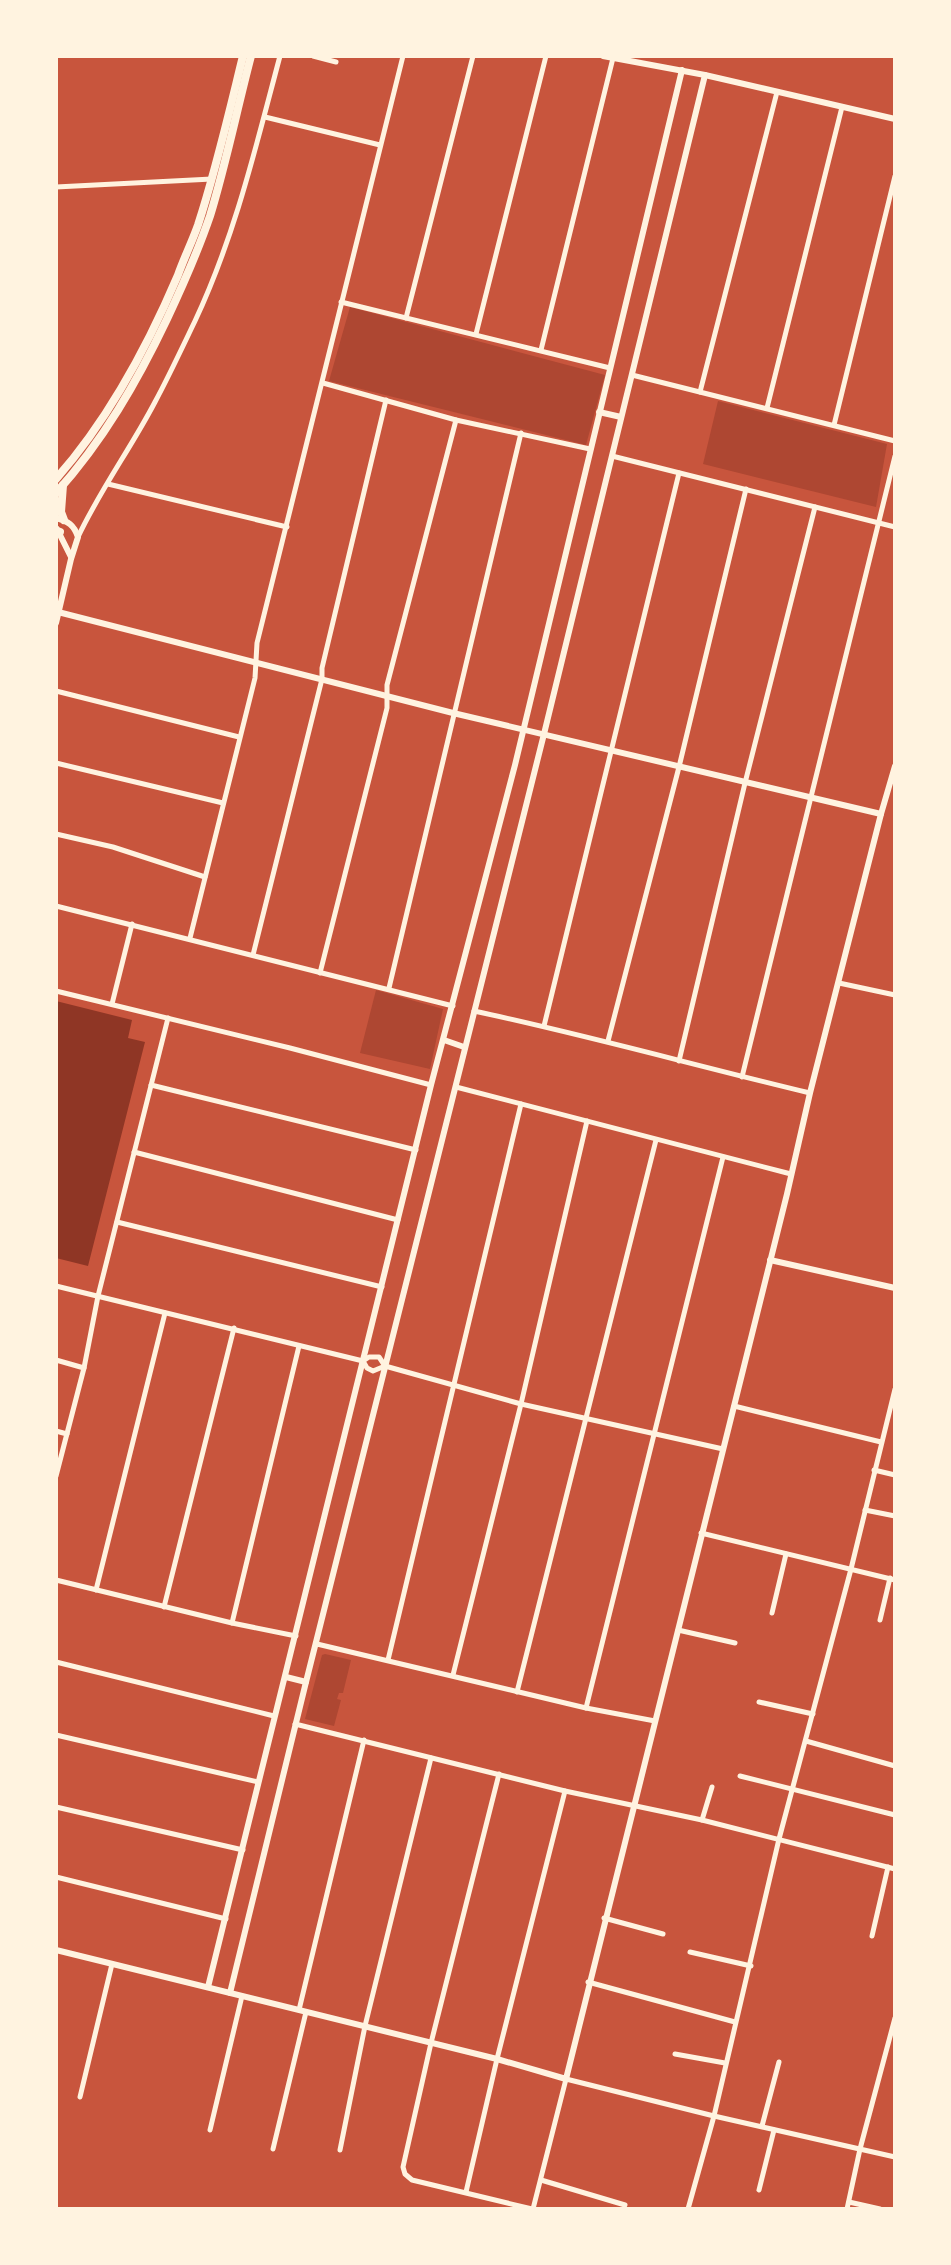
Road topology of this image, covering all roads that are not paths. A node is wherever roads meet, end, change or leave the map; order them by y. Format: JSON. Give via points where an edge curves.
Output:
{"nodes":[{"id":1,"x":243,"y":56,"type":"edge"},
{"id":2,"x":251,"y":56,"type":"edge"},
{"id":3,"x":280,"y":56,"type":"edge"},
{"id":4,"x":313,"y":56,"type":"edge"},
{"id":5,"x":402,"y":56,"type":"edge"},
{"id":6,"x":473,"y":56,"type":"edge"},
{"id":7,"x":545,"y":56,"type":"edge"},
{"id":8,"x":603,"y":56,"type":"edge"},
{"id":9,"x":613,"y":58,"type":"junction"},
{"id":10,"x":336,"y":62,"type":"dead end"},
{"id":11,"x":682,"y":70,"type":"junction"},
{"id":12,"x":705,"y":75,"type":"junction"},
{"id":13,"x":777,"y":92,"type":"junction"},
{"id":14,"x":842,"y":107,"type":"junction"},
{"id":15,"x":265,"y":117,"type":"junction"},
{"id":16,"x":895,"y":119,"type":"edge"},
{"id":17,"x":380,"y":145,"type":"junction"},
{"id":18,"x":895,"y":176,"type":"edge"},
{"id":19,"x":212,"y":178,"type":"junction"},
{"id":20,"x":56,"y":187,"type":"edge"},
{"id":21,"x":341,"y":302,"type":"junction"},
{"id":22,"x":406,"y":317,"type":"junction"},
{"id":23,"x":476,"y":334,"type":"junction"},
{"id":24,"x":541,"y":350,"type":"junction"},
{"id":25,"x":610,"y":368,"type":"junction"},
{"id":26,"x":632,"y":375,"type":"junction"},
{"id":27,"x":323,"y":383,"type":"junction"},
{"id":28,"x":699,"y":392,"type":"junction"},
{"id":29,"x":386,"y":400,"type":"junction"},
{"id":30,"x":767,"y":408,"type":"junction"},
{"id":31,"x":599,"y":412,"type":"junction"},
{"id":32,"x":621,"y":417,"type":"junction"},
{"id":33,"x":456,"y":420,"type":"junction"},
{"id":34,"x":834,"y":425,"type":"junction"},
{"id":35,"x":521,"y":433,"type":"junction"},
{"id":36,"x":895,"y":441,"type":"edge"},
{"id":37,"x":590,"y":449,"type":"junction"},
{"id":38,"x":612,"y":456,"type":"junction"},
{"id":39,"x":895,"y":456,"type":"edge"},
{"id":40,"x":679,"y":473,"type":"junction"},
{"id":41,"x":60,"y":482,"type":"edge"},
{"id":42,"x":108,"y":484,"type":"junction"},
{"id":43,"x":746,"y":489,"type":"junction"},
{"id":44,"x":56,"y":493,"type":"edge"},
{"id":45,"x":815,"y":507,"type":"junction"},
{"id":46,"x":60,"y":519,"type":"edge"},
{"id":47,"x":879,"y":523,"type":"junction"},
{"id":48,"x":287,"y":527,"type":"junction"},
{"id":49,"x":895,"y":527,"type":"edge"},
{"id":50,"x":57,"y":530,"type":"edge"},
{"id":51,"x":79,"y":537,"type":"junction"},
{"id":52,"x":71,"y":559,"type":"junction"},
{"id":53,"x":58,"y":612,"type":"junction"},
{"id":54,"x":56,"y":623,"type":"edge"},
{"id":55,"x":256,"y":663,"type":"junction"},
{"id":56,"x":322,"y":680,"type":"junction"},
{"id":57,"x":56,"y":691,"type":"edge"},
{"id":58,"x":387,"y":696,"type":"junction"},
{"id":59,"x":453,"y":713,"type":"junction"},
{"id":60,"x":522,"y":729,"type":"junction"},
{"id":61,"x":544,"y":734,"type":"junction"},
{"id":62,"x":239,"y":737,"type":"junction"},
{"id":63,"x":612,"y":751,"type":"junction"},
{"id":64,"x":56,"y":763,"type":"edge"},
{"id":65,"x":895,"y":766,"type":"edge"},
{"id":66,"x":679,"y":767,"type":"junction"},
{"id":67,"x":745,"y":782,"type":"junction"},
{"id":68,"x":811,"y":796,"type":"junction"},
{"id":69,"x":223,"y":803,"type":"junction"},
{"id":70,"x":881,"y":814,"type":"junction"},
{"id":71,"x":56,"y":834,"type":"edge"},
{"id":72,"x":205,"y":877,"type":"junction"},
{"id":73,"x":56,"y":906,"type":"edge"},
{"id":74,"x":132,"y":924,"type":"junction"},
{"id":75,"x":190,"y":938,"type":"junction"},
{"id":76,"x":253,"y":956,"type":"junction"},
{"id":77,"x":320,"y":973,"type":"junction"},
{"id":78,"x":839,"y":983,"type":"junction"},
{"id":79,"x":388,"y":988,"type":"junction"},
{"id":80,"x":56,"y":991,"type":"edge"},
{"id":81,"x":895,"y":995,"type":"edge"},
{"id":82,"x":112,"y":1004,"type":"junction"},
{"id":83,"x":453,"y":1006,"type":"junction"},
{"id":84,"x":474,"y":1011,"type":"junction"},
{"id":85,"x":168,"y":1018,"type":"junction"},
{"id":86,"x":544,"y":1026,"type":"junction"},
{"id":87,"x":444,"y":1040,"type":"junction"},
{"id":88,"x":608,"y":1041,"type":"junction"},
{"id":89,"x":464,"y":1047,"type":"junction"},
{"id":90,"x":679,"y":1061,"type":"junction"},
{"id":91,"x":741,"y":1077,"type":"junction"},
{"id":92,"x":151,"y":1085,"type":"junction"},
{"id":93,"x":431,"y":1085,"type":"junction"},
{"id":94,"x":456,"y":1087,"type":"junction"},
{"id":95,"x":810,"y":1093,"type":"junction"},
{"id":96,"x":521,"y":1104,"type":"junction"},
{"id":97,"x":587,"y":1121,"type":"junction"},
{"id":98,"x":656,"y":1140,"type":"junction"},
{"id":99,"x":416,"y":1150,"type":"junction"},
{"id":100,"x":134,"y":1152,"type":"junction"},
{"id":101,"x":723,"y":1157,"type":"junction"},
{"id":102,"x":791,"y":1174,"type":"junction"},
{"id":103,"x":398,"y":1220,"type":"junction"},
{"id":104,"x":117,"y":1222,"type":"junction"},
{"id":105,"x":770,"y":1260,"type":"junction"},
{"id":106,"x":56,"y":1286,"type":"edge"},
{"id":107,"x":382,"y":1287,"type":"junction"},
{"id":108,"x":895,"y":1287,"type":"edge"},
{"id":109,"x":98,"y":1296,"type":"junction"},
{"id":110,"x":165,"y":1313,"type":"junction"},
{"id":111,"x":234,"y":1328,"type":"junction"},
{"id":112,"x":299,"y":1346,"type":"junction"},
{"id":113,"x":56,"y":1360,"type":"edge"},
{"id":114,"x":363,"y":1361,"type":"junction"},
{"id":115,"x":385,"y":1366,"type":"junction"},
{"id":116,"x":84,"y":1368,"type":"junction"},
{"id":117,"x":454,"y":1384,"type":"junction"},
{"id":118,"x":895,"y":1388,"type":"edge"},
{"id":119,"x":521,"y":1404,"type":"junction"},
{"id":120,"x":734,"y":1406,"type":"junction"},
{"id":121,"x":588,"y":1418,"type":"junction"},
{"id":122,"x":56,"y":1431,"type":"edge"},
{"id":123,"x":67,"y":1434,"type":"junction"},
{"id":124,"x":654,"y":1435,"type":"junction"},
{"id":125,"x":881,"y":1442,"type":"junction"},
{"id":126,"x":723,"y":1449,"type":"junction"},
{"id":127,"x":874,"y":1470,"type":"junction"},
{"id":128,"x":895,"y":1475,"type":"edge"},
{"id":129,"x":56,"y":1476,"type":"edge"},
{"id":130,"x":865,"y":1510,"type":"junction"},
{"id":131,"x":895,"y":1516,"type":"edge"},
{"id":132,"x":701,"y":1533,"type":"junction"},
{"id":133,"x":786,"y":1554,"type":"junction"},
{"id":134,"x":851,"y":1569,"type":"junction"},
{"id":135,"x":893,"y":1579,"type":"edge"},
{"id":136,"x":56,"y":1580,"type":"edge"},
{"id":137,"x":96,"y":1590,"type":"junction"},
{"id":138,"x":164,"y":1607,"type":"junction"},
{"id":139,"x":772,"y":1613,"type":"dead end"},
{"id":140,"x":880,"y":1620,"type":"dead end"},
{"id":141,"x":232,"y":1623,"type":"junction"},
{"id":142,"x":678,"y":1630,"type":"junction"},
{"id":143,"x":296,"y":1636,"type":"junction"},
{"id":144,"x":735,"y":1643,"type":"dead end"},
{"id":145,"x":317,"y":1644,"type":"junction"},
{"id":146,"x":388,"y":1660,"type":"junction"},
{"id":147,"x":56,"y":1662,"type":"edge"},
{"id":148,"x":453,"y":1675,"type":"junction"},
{"id":149,"x":286,"y":1677,"type":"junction"},
{"id":150,"x":306,"y":1682,"type":"junction"},
{"id":151,"x":517,"y":1692,"type":"junction"},
{"id":152,"x":759,"y":1702,"type":"dead end"},
{"id":153,"x":586,"y":1708,"type":"junction"},
{"id":154,"x":813,"y":1714,"type":"junction"},
{"id":155,"x":274,"y":1716,"type":"junction"},
{"id":156,"x":655,"y":1721,"type":"junction"},
{"id":157,"x":295,"y":1724,"type":"junction"},
{"id":158,"x":56,"y":1735,"type":"edge"},
{"id":159,"x":364,"y":1740,"type":"junction"},
{"id":160,"x":806,"y":1741,"type":"junction"},
{"id":161,"x":431,"y":1758,"type":"junction"},
{"id":162,"x":895,"y":1766,"type":"edge"},
{"id":163,"x":499,"y":1774,"type":"junction"},
{"id":164,"x":740,"y":1776,"type":"dead end"},
{"id":165,"x":258,"y":1783,"type":"junction"},
{"id":166,"x":712,"y":1787,"type":"dead end"},
{"id":167,"x":794,"y":1789,"type":"junction"},
{"id":168,"x":565,"y":1791,"type":"junction"},
{"id":169,"x":633,"y":1805,"type":"junction"},
{"id":170,"x":56,"y":1807,"type":"edge"},
{"id":171,"x":895,"y":1815,"type":"edge"},
{"id":172,"x":702,"y":1820,"type":"junction"},
{"id":173,"x":779,"y":1839,"type":"junction"},
{"id":174,"x":243,"y":1850,"type":"junction"},
{"id":175,"x":891,"y":1868,"type":"edge"},
{"id":176,"x":56,"y":1877,"type":"edge"},
{"id":177,"x":604,"y":1918,"type":"junction"},
{"id":178,"x":226,"y":1919,"type":"junction"},
{"id":179,"x":663,"y":1934,"type":"dead end"},
{"id":180,"x":872,"y":1936,"type":"dead end"},
{"id":181,"x":56,"y":1951,"type":"edge"},
{"id":182,"x":690,"y":1952,"type":"dead end"},
{"id":183,"x":112,"y":1964,"type":"junction"},
{"id":184,"x":751,"y":1966,"type":"junction"},
{"id":185,"x":588,"y":1982,"type":"junction"},
{"id":186,"x":208,"y":1987,"type":"junction"},
{"id":187,"x":230,"y":1993,"type":"junction"},
{"id":188,"x":242,"y":1996,"type":"junction"},
{"id":189,"x":302,"y":2011,"type":"junction"},
{"id":190,"x":895,"y":2018,"type":"edge"},
{"id":191,"x":734,"y":2022,"type":"junction"},
{"id":192,"x":365,"y":2026,"type":"junction"},
{"id":193,"x":431,"y":2043,"type":"junction"},
{"id":194,"x":887,"y":2052,"type":"junction"},
{"id":195,"x":895,"y":2053,"type":"edge"},
{"id":196,"x":675,"y":2054,"type":"dead end"},
{"id":197,"x":497,"y":2060,"type":"junction"},
{"id":198,"x":779,"y":2062,"type":"dead end"},
{"id":199,"x":725,"y":2063,"type":"junction"},
{"id":200,"x":566,"y":2079,"type":"junction"},
{"id":201,"x":80,"y":2097,"type":"dead end"},
{"id":202,"x":714,"y":2116,"type":"junction"},
{"id":203,"x":762,"y":2126,"type":"junction"},
{"id":204,"x":210,"y":2130,"type":"dead end"},
{"id":205,"x":774,"y":2130,"type":"junction"},
{"id":206,"x":860,"y":2148,"type":"junction"},
{"id":207,"x":273,"y":2149,"type":"dead end"},
{"id":208,"x":341,"y":2150,"type":"dead end"},
{"id":209,"x":895,"y":2157,"type":"edge"},
{"id":210,"x":541,"y":2180,"type":"junction"},
{"id":211,"x":759,"y":2190,"type":"dead end"},
{"id":212,"x":466,"y":2192,"type":"junction"},
{"id":213,"x":849,"y":2202,"type":"junction"},
{"id":214,"x":625,"y":2204,"type":"dead end"},
{"id":215,"x":532,"y":2209,"type":"edge"},
{"id":216,"x":689,"y":2209,"type":"edge"},
{"id":217,"x":847,"y":2209,"type":"edge"},
{"id":218,"x":880,"y":2209,"type":"edge"}],
"edges":[{"from":1,"to":19,"type":"main road"},
{"from":2,"to":41,"type":"main road","via":[[210,214],[192,264],[125,401],[94,447]]},
{"from":3,"to":15,"type":"street"},
{"from":4,"to":10,"type":"street"},
{"from":5,"to":17,"type":"street"},
{"from":6,"to":22,"type":"street"},
{"from":7,"to":23,"type":"street"},
{"from":8,"to":9,"type":"street"},
{"from":9,"to":11,"type":"street"},
{"from":9,"to":24,"type":"street"},
{"from":11,"to":12,"type":"street"},
{"from":11,"to":25,"type":"street"},
{"from":12,"to":13,"type":"street"},
{"from":12,"to":26,"type":"street"},
{"from":13,"to":14,"type":"street"},
{"from":13,"to":28,"type":"street"},
{"from":14,"to":16,"type":"street"},
{"from":14,"to":30,"type":"street"},
{"from":15,"to":17,"type":"street"},
{"from":15,"to":42,"type":"street","via":[[236,218],[197,317]]},
{"from":17,"to":21,"type":"street"},
{"from":18,"to":34,"type":"street"},
{"from":19,"to":20,"type":"street"},
{"from":19,"to":41,"type":"main road","via":[[197,229],[128,381]]},
{"from":21,"to":22,"type":"street"},
{"from":21,"to":27,"type":"street"},
{"from":22,"to":23,"type":"street"},
{"from":23,"to":24,"type":"street"},
{"from":24,"to":25,"type":"street"},
{"from":25,"to":31,"type":"street"},
{"from":26,"to":28,"type":"street"},
{"from":26,"to":32,"type":"street"},
{"from":27,"to":29,"type":"street"},
{"from":27,"to":48,"type":"street"},
{"from":28,"to":30,"type":"street"},
{"from":29,"to":33,"type":"street"},
{"from":29,"to":56,"type":"street"},
{"from":30,"to":34,"type":"street"},
{"from":31,"to":32,"type":"street"},
{"from":31,"to":37,"type":"street"},
{"from":32,"to":38,"type":"street"},
{"from":33,"to":35,"type":"street"},
{"from":33,"to":58,"type":"street"},
{"from":34,"to":36,"type":"street"},
{"from":35,"to":37,"type":"street"},
{"from":35,"to":59,"type":"street"},
{"from":37,"to":60,"type":"street"},
{"from":38,"to":40,"type":"street"},
{"from":38,"to":61,"type":"street"},
{"from":39,"to":47,"type":"street"},
{"from":40,"to":43,"type":"street"},
{"from":40,"to":63,"type":"street"},
{"from":41,"to":44,"type":"main road"},
{"from":41,"to":46,"type":"main road"},
{"from":42,"to":48,"type":"street"},
{"from":42,"to":51,"type":"street"},
{"from":43,"to":45,"type":"street"},
{"from":43,"to":66,"type":"street"},
{"from":45,"to":47,"type":"street"},
{"from":45,"to":67,"type":"street"},
{"from":46,"to":51,"type":"street","via":[[74,526]]},
{"from":47,"to":49,"type":"street"},
{"from":47,"to":68,"type":"street"},
{"from":48,"to":55,"type":"street"},
{"from":50,"to":52,"type":"street"},
{"from":51,"to":52,"type":"street"},
{"from":52,"to":53,"type":"street"},
{"from":53,"to":54,"type":"street"},
{"from":53,"to":55,"type":"street"},
{"from":55,"to":56,"type":"street"},
{"from":55,"to":62,"type":"street"},
{"from":56,"to":58,"type":"street"},
{"from":56,"to":76,"type":"street"},
{"from":57,"to":62,"type":"street"},
{"from":58,"to":59,"type":"street"},
{"from":58,"to":77,"type":"street"},
{"from":59,"to":60,"type":"street"},
{"from":59,"to":79,"type":"street"},
{"from":60,"to":61,"type":"street"},
{"from":60,"to":83,"type":"street"},
{"from":61,"to":63,"type":"street"},
{"from":61,"to":84,"type":"street"},
{"from":62,"to":69,"type":"street"},
{"from":63,"to":66,"type":"street"},
{"from":63,"to":86,"type":"street"},
{"from":64,"to":69,"type":"street"},
{"from":65,"to":70,"type":"street"},
{"from":66,"to":67,"type":"street"},
{"from":66,"to":88,"type":"street"},
{"from":67,"to":68,"type":"street"},
{"from":67,"to":90,"type":"street"},
{"from":68,"to":70,"type":"street"},
{"from":68,"to":91,"type":"street"},
{"from":69,"to":72,"type":"street"},
{"from":70,"to":78,"type":"street"},
{"from":71,"to":72,"type":"street"},
{"from":72,"to":75,"type":"street"},
{"from":73,"to":74,"type":"street"},
{"from":74,"to":75,"type":"street"},
{"from":74,"to":82,"type":"street"},
{"from":75,"to":76,"type":"street"},
{"from":76,"to":77,"type":"street"},
{"from":77,"to":79,"type":"street"},
{"from":78,"to":81,"type":"street"},
{"from":78,"to":95,"type":"street"},
{"from":79,"to":83,"type":"street"},
{"from":80,"to":82,"type":"street"},
{"from":82,"to":85,"type":"street"},
{"from":83,"to":87,"type":"street"},
{"from":84,"to":86,"type":"street"},
{"from":84,"to":89,"type":"street"},
{"from":85,"to":92,"type":"street"},
{"from":85,"to":93,"type":"street"},
{"from":86,"to":88,"type":"street"},
{"from":87,"to":89,"type":"street"},
{"from":87,"to":93,"type":"street"},
{"from":88,"to":90,"type":"street"},
{"from":89,"to":94,"type":"street"},
{"from":90,"to":91,"type":"street"},
{"from":91,"to":95,"type":"street"},
{"from":92,"to":99,"type":"street"},
{"from":92,"to":100,"type":"street"},
{"from":93,"to":99,"type":"street"},
{"from":94,"to":96,"type":"street"},
{"from":94,"to":115,"type":"street"},
{"from":95,"to":102,"type":"street"},
{"from":96,"to":97,"type":"street"},
{"from":96,"to":117,"type":"street"},
{"from":97,"to":98,"type":"street"},
{"from":97,"to":119,"type":"street"},
{"from":98,"to":101,"type":"street"},
{"from":98,"to":121,"type":"street"},
{"from":99,"to":103,"type":"street"},
{"from":100,"to":103,"type":"street"},
{"from":100,"to":104,"type":"street"},
{"from":101,"to":102,"type":"street"},
{"from":101,"to":124,"type":"street"},
{"from":102,"to":105,"type":"street"},
{"from":103,"to":107,"type":"street"},
{"from":104,"to":107,"type":"street"},
{"from":104,"to":109,"type":"street"},
{"from":105,"to":108,"type":"street"},
{"from":105,"to":120,"type":"street"},
{"from":106,"to":109,"type":"street"},
{"from":107,"to":114,"type":"street"},
{"from":109,"to":110,"type":"street"},
{"from":109,"to":116,"type":"street"},
{"from":110,"to":111,"type":"street"},
{"from":110,"to":137,"type":"street"},
{"from":111,"to":112,"type":"street"},
{"from":111,"to":138,"type":"street"},
{"from":112,"to":114,"type":"street"},
{"from":112,"to":141,"type":"street"},
{"from":113,"to":116,"type":"street"},
{"from":114,"to":115,"type":"street","via":[[373,1371]]},
{"from":114,"to":115,"type":"street","via":[[379,1357]]},
{"from":114,"to":143,"type":"street"},
{"from":115,"to":117,"type":"street"},
{"from":115,"to":145,"type":"street"},
{"from":116,"to":123,"type":"street"},
{"from":117,"to":119,"type":"street"},
{"from":117,"to":146,"type":"street"},
{"from":118,"to":125,"type":"street"},
{"from":119,"to":121,"type":"street"},
{"from":119,"to":148,"type":"street"},
{"from":120,"to":125,"type":"street"},
{"from":120,"to":126,"type":"street"},
{"from":121,"to":124,"type":"street"},
{"from":121,"to":151,"type":"street"},
{"from":122,"to":123,"type":"street"},
{"from":123,"to":129,"type":"street"},
{"from":124,"to":126,"type":"street"},
{"from":124,"to":153,"type":"street"},
{"from":125,"to":127,"type":"street"},
{"from":126,"to":132,"type":"street"},
{"from":127,"to":128,"type":"street"},
{"from":127,"to":130,"type":"street"},
{"from":130,"to":131,"type":"street"},
{"from":130,"to":134,"type":"street"},
{"from":132,"to":133,"type":"street"},
{"from":132,"to":142,"type":"street"},
{"from":133,"to":134,"type":"street"},
{"from":133,"to":139,"type":"street"},
{"from":134,"to":135,"type":"street"},
{"from":134,"to":154,"type":"street"},
{"from":135,"to":140,"type":"street"},
{"from":136,"to":137,"type":"street"},
{"from":137,"to":138,"type":"street"},
{"from":138,"to":141,"type":"street"},
{"from":141,"to":143,"type":"street"},
{"from":142,"to":144,"type":"street"},
{"from":142,"to":156,"type":"street"},
{"from":143,"to":149,"type":"street"},
{"from":145,"to":146,"type":"street"},
{"from":145,"to":150,"type":"street"},
{"from":146,"to":148,"type":"street"},
{"from":147,"to":155,"type":"street"},
{"from":148,"to":151,"type":"street"},
{"from":149,"to":150,"type":"street"},
{"from":149,"to":155,"type":"street"},
{"from":150,"to":157,"type":"street"},
{"from":151,"to":153,"type":"street"},
{"from":152,"to":154,"type":"street"},
{"from":153,"to":156,"type":"street"},
{"from":154,"to":160,"type":"street"},
{"from":155,"to":165,"type":"street"},
{"from":156,"to":169,"type":"street"},
{"from":157,"to":159,"type":"street"},
{"from":157,"to":187,"type":"street"},
{"from":158,"to":165,"type":"street"},
{"from":159,"to":161,"type":"street"},
{"from":159,"to":189,"type":"street"},
{"from":160,"to":162,"type":"street"},
{"from":160,"to":167,"type":"street"},
{"from":161,"to":163,"type":"street"},
{"from":161,"to":192,"type":"street"},
{"from":163,"to":168,"type":"street"},
{"from":163,"to":193,"type":"street"},
{"from":164,"to":167,"type":"street"},
{"from":165,"to":174,"type":"street"},
{"from":166,"to":172,"type":"street"},
{"from":167,"to":171,"type":"street"},
{"from":167,"to":173,"type":"street"},
{"from":168,"to":169,"type":"street"},
{"from":168,"to":197,"type":"street"},
{"from":169,"to":172,"type":"street"},
{"from":169,"to":177,"type":"street"},
{"from":170,"to":174,"type":"street"},
{"from":172,"to":173,"type":"street"},
{"from":173,"to":175,"type":"street"},
{"from":173,"to":184,"type":"street"},
{"from":174,"to":178,"type":"street"},
{"from":175,"to":180,"type":"street"},
{"from":176,"to":178,"type":"street"},
{"from":177,"to":179,"type":"street"},
{"from":177,"to":185,"type":"street"},
{"from":178,"to":186,"type":"street"},
{"from":181,"to":183,"type":"street"},
{"from":182,"to":184,"type":"street"},
{"from":183,"to":186,"type":"street"},
{"from":183,"to":201,"type":"street"},
{"from":184,"to":191,"type":"street"},
{"from":185,"to":191,"type":"street"},
{"from":185,"to":200,"type":"street"},
{"from":186,"to":187,"type":"street"},
{"from":187,"to":188,"type":"street"},
{"from":188,"to":189,"type":"street"},
{"from":188,"to":204,"type":"street"},
{"from":189,"to":192,"type":"street"},
{"from":189,"to":207,"type":"street"},
{"from":190,"to":194,"type":"street"},
{"from":191,"to":199,"type":"street"},
{"from":192,"to":193,"type":"street"},
{"from":192,"to":208,"type":"street"},
{"from":193,"to":197,"type":"street"},
{"from":193,"to":212,"type":"street","via":[[403,2167],[412,2180]]},
{"from":194,"to":195,"type":"street"},
{"from":194,"to":206,"type":"street"},
{"from":196,"to":199,"type":"street"},
{"from":197,"to":200,"type":"street"},
{"from":197,"to":212,"type":"street"},
{"from":198,"to":203,"type":"street"},
{"from":199,"to":202,"type":"street"},
{"from":200,"to":202,"type":"street"},
{"from":200,"to":210,"type":"street"},
{"from":202,"to":203,"type":"street"},
{"from":202,"to":216,"type":"street"},
{"from":203,"to":205,"type":"street"},
{"from":205,"to":206,"type":"street"},
{"from":205,"to":211,"type":"street"},
{"from":206,"to":209,"type":"street"},
{"from":206,"to":213,"type":"street"},
{"from":210,"to":214,"type":"street"},
{"from":210,"to":215,"type":"street"},
{"from":212,"to":215,"type":"street"},
{"from":213,"to":217,"type":"street"},
{"from":213,"to":218,"type":"street"}]}
